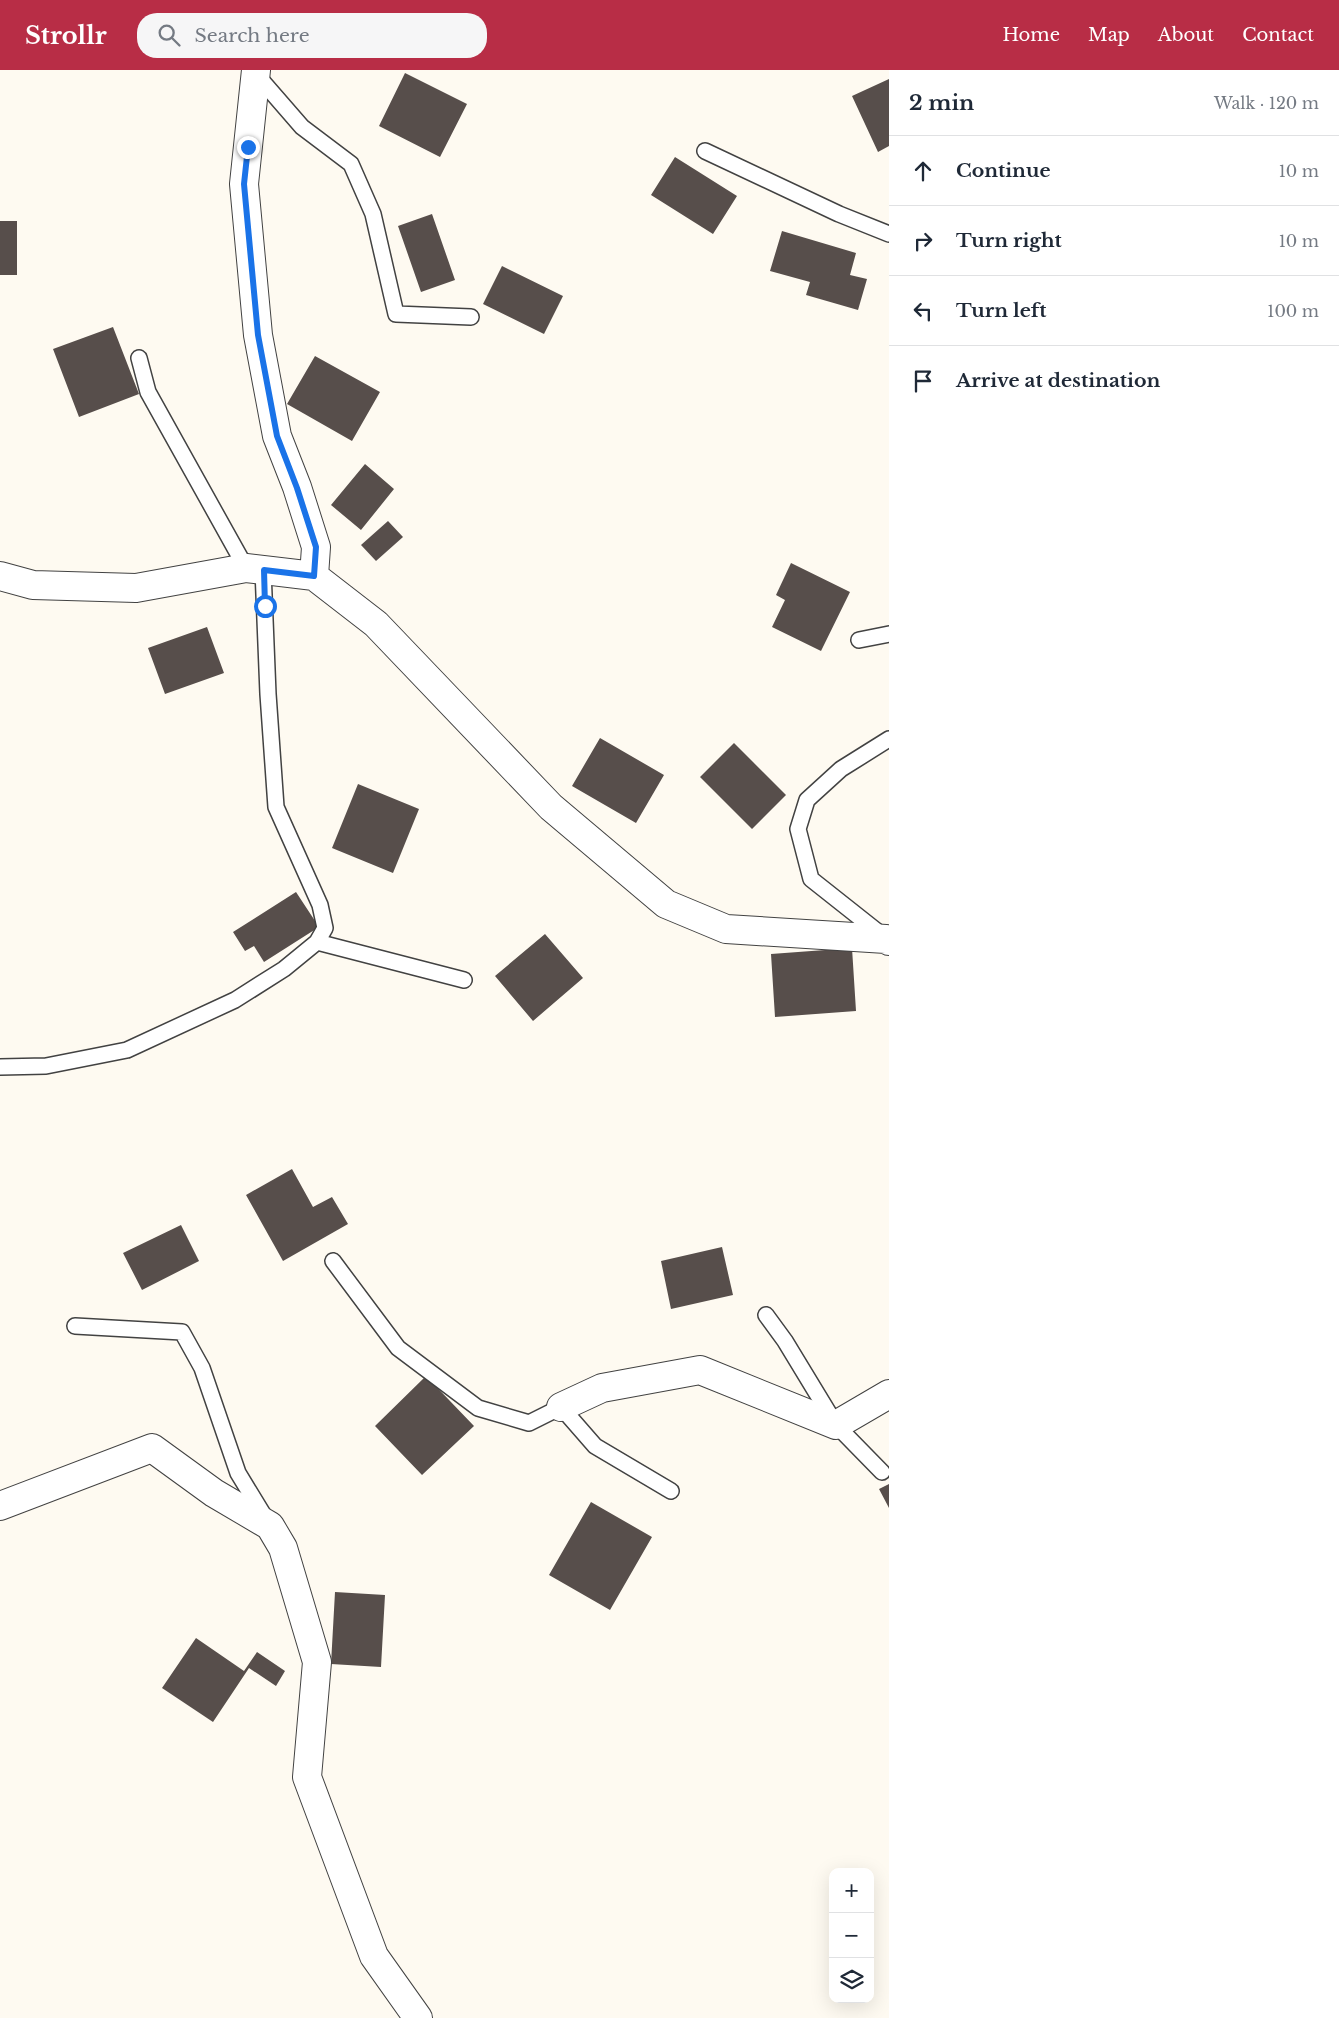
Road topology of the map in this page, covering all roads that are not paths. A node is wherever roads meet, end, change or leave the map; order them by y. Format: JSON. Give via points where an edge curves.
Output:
{"nodes":[{"id":1,"x":256,"y":72,"type":"edge"},
{"id":2,"x":705,"y":151,"type":"dead end"},
{"id":3,"x":889,"y":234,"type":"edge"},
{"id":4,"x":470,"y":317,"type":"dead end"},
{"id":5,"x":139,"y":358,"type":"dead end"},
{"id":6,"x":255,"y":569,"type":"junction"},
{"id":7,"x":0,"y":576,"type":"edge"},
{"id":8,"x":314,"y":576,"type":"junction"},
{"id":9,"x":889,"y":634,"type":"edge"},
{"id":10,"x":859,"y":640,"type":"dead end"},
{"id":11,"x":889,"y":739,"type":"edge"},
{"id":12,"x":888,"y":940,"type":"edge"},
{"id":13,"x":317,"y":942,"type":"junction"},
{"id":14,"x":464,"y":980,"type":"dead end"},
{"id":15,"x":0,"y":1067,"type":"edge"},
{"id":16,"x":333,"y":1261,"type":"dead end"},
{"id":17,"x":766,"y":1315,"type":"dead end"},
{"id":18,"x":75,"y":1326,"type":"dead end"},
{"id":19,"x":889,"y":1394,"type":"edge"},
{"id":20,"x":561,"y":1407,"type":"junction"},
{"id":21,"x":836,"y":1425,"type":"junction"},
{"id":22,"x":882,"y":1472,"type":"dead end"},
{"id":23,"x":671,"y":1491,"type":"dead end"},
{"id":24,"x":0,"y":1506,"type":"edge"},
{"id":25,"x":270,"y":1526,"type":"junction"},
{"id":26,"x":418,"y":2018,"type":"edge"}],
"edges":[{"from":1,"to":4,"type":"lane","via":[[302,127],[351,164],[373,214],[396,314]]},
{"from":1,"to":8,"type":"street","via":[[244,184],[258,335],[277,436],[316,547]]},
{"from":2,"to":3,"type":"lane"},
{"from":5,"to":6,"type":"lane","via":[[148,392]]},
{"from":6,"to":7,"type":"street","via":[[136,588],[34,585]]},
{"from":6,"to":8,"type":"street"},
{"from":6,"to":13,"type":"lane","via":[[276,807],[320,905],[325,928]]},
{"from":8,"to":12,"type":"street","via":[[376,624],[551,807],[666,904],[726,929]]},
{"from":9,"to":10,"type":"lane"},
{"from":11,"to":12,"type":"lane","via":[[841,769],[808,800],[798,829],[811,879]]},
{"from":13,"to":14,"type":"lane"},
{"from":13,"to":15,"type":"lane","via":[[284,970],[235,1000],[127,1050],[46,1066]]},
{"from":16,"to":20,"type":"lane","via":[[398,1348],[478,1408],[529,1423]]},
{"from":17,"to":21,"type":"lane"},
{"from":18,"to":25,"type":"lane","via":[[182,1332],[202,1368],[238,1473]]},
{"from":19,"to":21,"type":"street"},
{"from":20,"to":21,"type":"street","via":[[602,1388],[700,1370]]},
{"from":20,"to":23,"type":"lane","via":[[595,1446]]},
{"from":21,"to":22,"type":"lane"},
{"from":24,"to":25,"type":"street","via":[[152,1448],[214,1493]]},
{"from":25,"to":26,"type":"street","via":[[283,1548],[317,1662],[307,1777],[374,1956]]}]}
